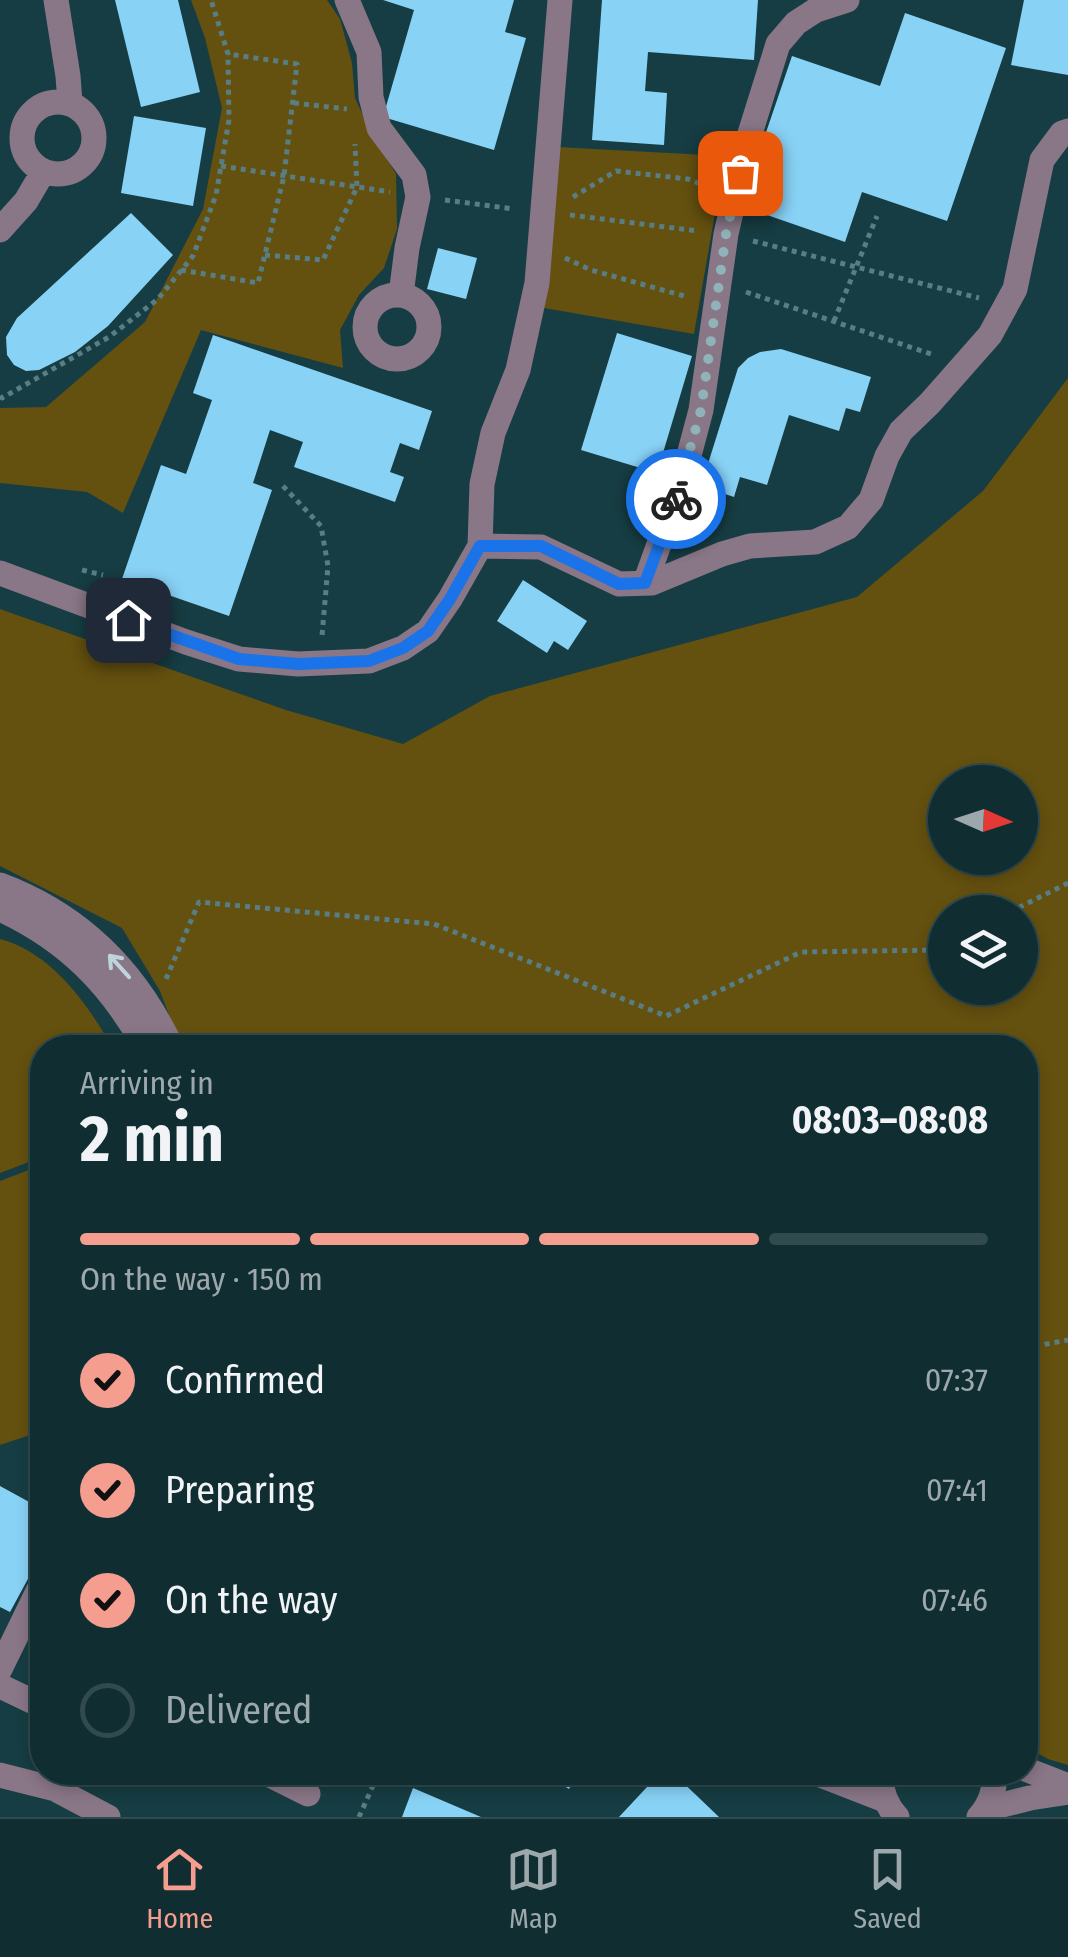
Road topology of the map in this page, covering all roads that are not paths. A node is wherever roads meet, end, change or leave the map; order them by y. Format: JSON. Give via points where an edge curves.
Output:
{"nodes":[{"id":1,"x":56,"y":0,"type":"edge"},
{"id":2,"x":347,"y":0,"type":"edge"},
{"id":3,"x":560,"y":0,"type":"edge"},
{"id":4,"x":847,"y":0,"type":"edge"},
{"id":5,"x":70,"y":103,"type":"junction"},
{"id":6,"x":1068,"y":130,"type":"edge"},
{"id":7,"x":43,"y":172,"type":"junction"},
{"id":8,"x":0,"y":230,"type":"edge"},
{"id":9,"x":401,"y":295,"type":"dead end"},
{"id":10,"x":480,"y":546,"type":"junction"},
{"id":11,"x":0,"y":573,"type":"edge"},
{"id":12,"x":645,"y":583,"type":"junction"},
{"id":13,"x":0,"y":886,"type":"edge"},
{"id":14,"x":0,"y":909,"type":"edge"},
{"id":15,"x":139,"y":1035,"type":"edge"},
{"id":16,"x":166,"y":1035,"type":"edge"},
{"id":17,"x":30,"y":1608,"type":"edge"},
{"id":18,"x":0,"y":1669,"type":"edge"},
{"id":19,"x":0,"y":1686,"type":"edge"},
{"id":20,"x":30,"y":1700,"type":"edge"},
{"id":21,"x":0,"y":1775,"type":"edge"},
{"id":22,"x":1038,"y":1776,"type":"edge"},
{"id":23,"x":30,"y":1783,"type":"edge"},
{"id":24,"x":39,"y":1785,"type":"edge"},
{"id":25,"x":290,"y":1785,"type":"edge"},
{"id":26,"x":841,"y":1785,"type":"edge"},
{"id":27,"x":880,"y":1785,"type":"edge"},
{"id":28,"x":995,"y":1785,"type":"edge"},
{"id":29,"x":1068,"y":1789,"type":"edge"},
{"id":30,"x":308,"y":1794,"type":"dead end"},
{"id":31,"x":891,"y":1808,"type":"edge"},
{"id":32,"x":983,"y":1813,"type":"edge"},
{"id":33,"x":108,"y":1817,"type":"edge"}],
"edges":[{"from":1,"to":5,"type":"street"},
{"from":2,"to":9,"type":"street","via":[[369,52],[380,128],[414,175],[418,197]]},
{"from":3,"to":10,"type":"street","via":[[551,213],[518,370],[482,484]]},
{"from":4,"to":12,"type":"street","via":[[816,10],[778,44],[726,234],[701,410]]},
{"from":5,"to":7,"type":"street","via":[[44,104],[26,121],[25,154]]},
{"from":5,"to":7,"type":"street","via":[[90,121],[94,146],[68,174]]},
{"from":6,"to":12,"type":"street","via":[[1042,160],[1015,289],[990,335],[900,430],[870,500],[848,527],[814,542],[750,546]]},
{"from":7,"to":8,"type":"street"},
{"from":10,"to":11,"type":"street","via":[[428,631],[369,661],[320,664],[239,659]]},
{"from":10,"to":12,"type":"street","via":[[541,546],[619,584]]},
{"from":16,"to":13,"type":"street","one_way":true,"via":[[136,984],[81,929]]},
{"from":14,"to":15,"type":"street","via":[[30,922],[77,958]]},
{"from":17,"to":18,"type":"street"},
{"from":19,"to":20,"type":"street"},
{"from":21,"to":23,"type":"street"},
{"from":22,"to":29,"type":"street"},
{"from":24,"to":33,"type":"street"},
{"from":25,"to":30,"type":"street"},
{"from":26,"to":31,"type":"street"},
{"from":27,"to":31,"type":"street"},
{"from":28,"to":32,"type":"street"},
{"from":29,"to":32,"type":"street"}]}
